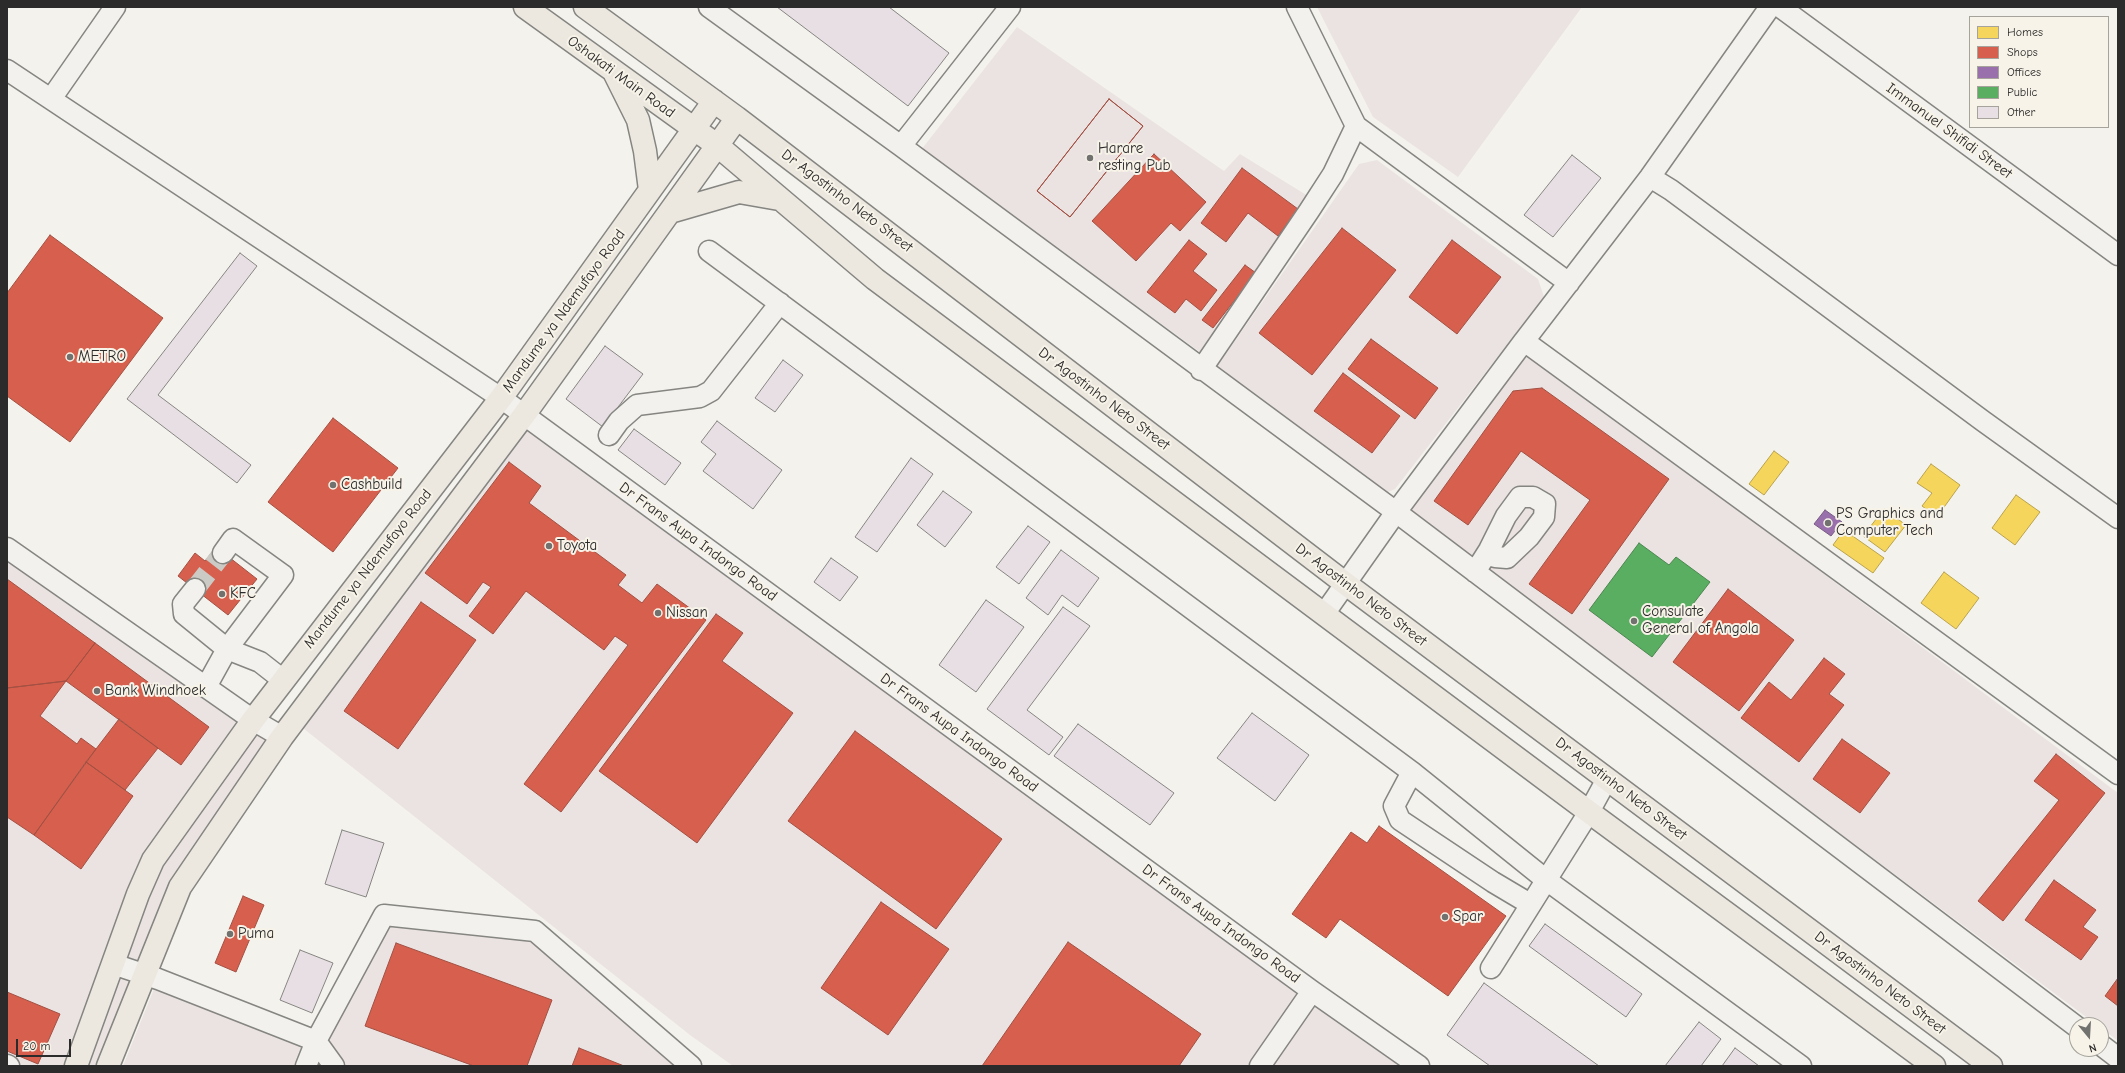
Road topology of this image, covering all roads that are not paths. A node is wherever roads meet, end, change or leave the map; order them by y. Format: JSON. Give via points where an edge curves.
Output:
{"nodes":[{"id":1,"x":115,"y":7,"type":"edge"},
{"id":2,"x":525,"y":7,"type":"edge"},
{"id":3,"x":584,"y":7,"type":"edge"},
{"id":4,"x":709,"y":7,"type":"edge"},
{"id":5,"x":1010,"y":7,"type":"edge"},
{"id":6,"x":1297,"y":7,"type":"edge"},
{"id":7,"x":1770,"y":7,"type":"edge"},
{"id":8,"x":1780,"y":7,"type":"edge"},
{"id":9,"x":7,"y":70,"type":"edge"},
{"id":10,"x":614,"y":71,"type":"junction"},
{"id":11,"x":51,"y":99,"type":"junction"},
{"id":12,"x":714,"y":101,"type":"junction"},
{"id":13,"x":737,"y":118,"type":"junction"},
{"id":14,"x":1356,"y":126,"type":"junction"},
{"id":15,"x":694,"y":129,"type":"junction"},
{"id":16,"x":718,"y":146,"type":"junction"},
{"id":17,"x":901,"y":146,"type":"junction"},
{"id":18,"x":1650,"y":177,"type":"junction"},
{"id":19,"x":650,"y":190,"type":"junction"},
{"id":20,"x":781,"y":199,"type":"junction"},
{"id":21,"x":670,"y":212,"type":"junction"},
{"id":22,"x":709,"y":251,"type":"dead end"},
{"id":23,"x":2118,"y":254,"type":"edge"},
{"id":24,"x":1569,"y":283,"type":"junction"},
{"id":25,"x":780,"y":303,"type":"junction"},
{"id":26,"x":1524,"y":341,"type":"junction"},
{"id":27,"x":1202,"y":370,"type":"junction"},
{"id":28,"x":500,"y":398,"type":"junction"},
{"id":29,"x":524,"y":415,"type":"junction"},
{"id":30,"x":609,"y":435,"type":"dead end"},
{"id":31,"x":1396,"y":512,"type":"junction"},
{"id":32,"x":2118,"y":518,"type":"edge"},
{"id":33,"x":7,"y":548,"type":"edge"},
{"id":34,"x":1489,"y":550,"type":"dead end"},
{"id":35,"x":223,"y":553,"type":"tunnel mouth"},
{"id":36,"x":1475,"y":572,"type":"junction"},
{"id":37,"x":1346,"y":584,"type":"junction"},
{"id":38,"x":195,"y":589,"type":"tunnel mouth"},
{"id":39,"x":1324,"y":614,"type":"junction"},
{"id":40,"x":227,"y":648,"type":"junction"},
{"id":41,"x":283,"y":680,"type":"junction"},
{"id":42,"x":206,"y":687,"type":"junction"},
{"id":43,"x":253,"y":720,"type":"junction"},
{"id":44,"x":282,"y":737,"type":"junction"},
{"id":45,"x":1412,"y":772,"type":"junction"},
{"id":46,"x":2118,"y":774,"type":"edge"},
{"id":47,"x":1607,"y":779,"type":"junction"},
{"id":48,"x":1589,"y":812,"type":"junction"},
{"id":49,"x":1545,"y":879,"type":"junction"},
{"id":50,"x":1530,"y":904,"type":"junction"},
{"id":51,"x":113,"y":964,"type":"junction"},
{"id":52,"x":1491,"y":968,"type":"dead end"},
{"id":53,"x":144,"y":974,"type":"junction"},
{"id":54,"x":1312,"y":991,"type":"junction"},
{"id":55,"x":2069,"y":1021,"type":"edge"},
{"id":56,"x":316,"y":1041,"type":"junction"},
{"id":57,"x":2109,"y":1051,"type":"edge"},
{"id":58,"x":2118,"y":1058,"type":"edge"},
{"id":59,"x":76,"y":1066,"type":"edge"},
{"id":60,"x":108,"y":1066,"type":"edge"},
{"id":61,"x":306,"y":1066,"type":"edge"},
{"id":62,"x":334,"y":1066,"type":"edge"},
{"id":63,"x":691,"y":1066,"type":"edge"},
{"id":64,"x":1260,"y":1066,"type":"edge"},
{"id":65,"x":1419,"y":1066,"type":"edge"},
{"id":66,"x":1801,"y":1066,"type":"edge"},
{"id":67,"x":1934,"y":1066,"type":"edge"},
{"id":68,"x":1991,"y":1066,"type":"edge"}],
"edges":[{"from":1,"to":11,"type":"street"},
{"from":2,"to":10,"type":"main road","name":"Oshakati Main Road"},
{"from":3,"to":12,"type":"main road"},
{"from":4,"to":17,"type":"street"},
{"from":5,"to":17,"type":"street"},
{"from":6,"to":14,"type":"street"},
{"from":7,"to":18,"type":"street"},
{"from":8,"to":23,"type":"street","name":"Immanuel Shifidi Street"},
{"from":9,"to":11,"type":"street","name":"Dr Frans Aupa Indongo Road"},
{"from":10,"to":15,"type":"main road","name":"Oshakati Main Road"},
{"from":10,"to":19,"type":"main road","via":[[638,120]]},
{"from":11,"to":28,"type":"street","name":"Dr Frans Aupa Indongo Road"},
{"from":12,"to":13,"type":"main road"},
{"from":12,"to":15,"type":"main road","name":"Mandume ya Ndemufayo Road"},
{"from":13,"to":16,"type":"main road","name":"Mandume ya Ndemufayo Road"},
{"from":13,"to":37,"type":"main road","name":"Dr Agostinho Neto Street"},
{"from":14,"to":24,"type":"street"},
{"from":14,"to":27,"type":"street","via":[[1333,174],[1310,211]]},
{"from":15,"to":16,"type":"main road","name":"Oshakati Main Road"},
{"from":15,"to":19,"type":"main road","name":"Mandume ya Ndemufayo Road"},
{"from":16,"to":20,"type":"main road"},
{"from":16,"to":21,"type":"main road","name":"Mandume ya Ndemufayo Road"},
{"from":17,"to":27,"type":"street"},
{"from":18,"to":24,"type":"street"},
{"from":18,"to":32,"type":"street"},
{"from":19,"to":28,"type":"main road","name":"Mandume ya Ndemufayo Road"},
{"from":20,"to":21,"type":"main road","via":[[739,192]]},
{"from":20,"to":39,"type":"main road","via":[[875,279]]},
{"from":21,"to":29,"type":"main road","name":"Mandume ya Ndemufayo Road"},
{"from":22,"to":25,"type":"street"},
{"from":24,"to":26,"type":"street"},
{"from":25,"to":30,"type":"street","via":[[711,391],[700,397],[637,405]]},
{"from":25,"to":45,"type":"street"},
{"from":26,"to":31,"type":"street"},
{"from":26,"to":46,"type":"street"},
{"from":27,"to":31,"type":"street"},
{"from":28,"to":29,"type":"street","name":"Dr Frans Aupa Indongo Road"},
{"from":28,"to":41,"type":"main road","name":"Mandume ya Ndemufayo Road"},
{"from":29,"to":44,"type":"main road","name":"Mandume ya Ndemufayo Road"},
{"from":29,"to":54,"type":"street","name":"Dr Frans Aupa Indongo Road"},
{"from":31,"to":36,"type":"street"},
{"from":31,"to":37,"type":"street"},
{"from":33,"to":42,"type":"street"},
{"from":34,"to":36,"type":"street"},
{"from":35,"to":40,"type":"street","via":[[233,539],[283,575]]},
{"from":36,"to":55,"type":"street"},
{"from":37,"to":39,"type":"street"},
{"from":37,"to":47,"type":"main road","name":"Dr Agostinho Neto Street"},
{"from":38,"to":40,"type":"street","via":[[183,604],[184,614]]},
{"from":39,"to":48,"type":"main road"},
{"from":40,"to":41,"type":"street","via":[[260,662]]},
{"from":40,"to":42,"type":"street"},
{"from":41,"to":43,"type":"main road","name":"Mandume ya Ndemufayo Road"},
{"from":42,"to":43,"type":"street"},
{"from":43,"to":44,"type":"street"},
{"from":43,"to":51,"type":"main road","name":"Mandume ya Ndemufayo Road","via":[[153,860]]},
{"from":44,"to":53,"type":"main road","name":"Mandume ya Ndemufayo Road","via":[[180,887]]},
{"from":45,"to":49,"type":"street"},
{"from":45,"to":50,"type":"street","via":[[1394,806],[1400,820]]},
{"from":47,"to":48,"type":"street"},
{"from":47,"to":68,"type":"main road","name":"Dr Agostinho Neto Street"},
{"from":48,"to":49,"type":"street"},
{"from":48,"to":67,"type":"main road"},
{"from":49,"to":50,"type":"street"},
{"from":49,"to":66,"type":"street"},
{"from":50,"to":52,"type":"street"},
{"from":51,"to":53,"type":"street"},
{"from":51,"to":59,"type":"main road","name":"Mandume ya Ndemufayo Road"},
{"from":53,"to":56,"type":"street"},
{"from":53,"to":60,"type":"main road","name":"Mandume ya Ndemufayo Road"},
{"from":54,"to":64,"type":"street"},
{"from":54,"to":65,"type":"street","name":"Dr Frans Aupa Indongo Road"},
{"from":56,"to":61,"type":"street"},
{"from":56,"to":62,"type":"street"},
{"from":56,"to":63,"type":"street","via":[[384,915],[535,931]]},
{"from":57,"to":58,"type":"street"}]}
